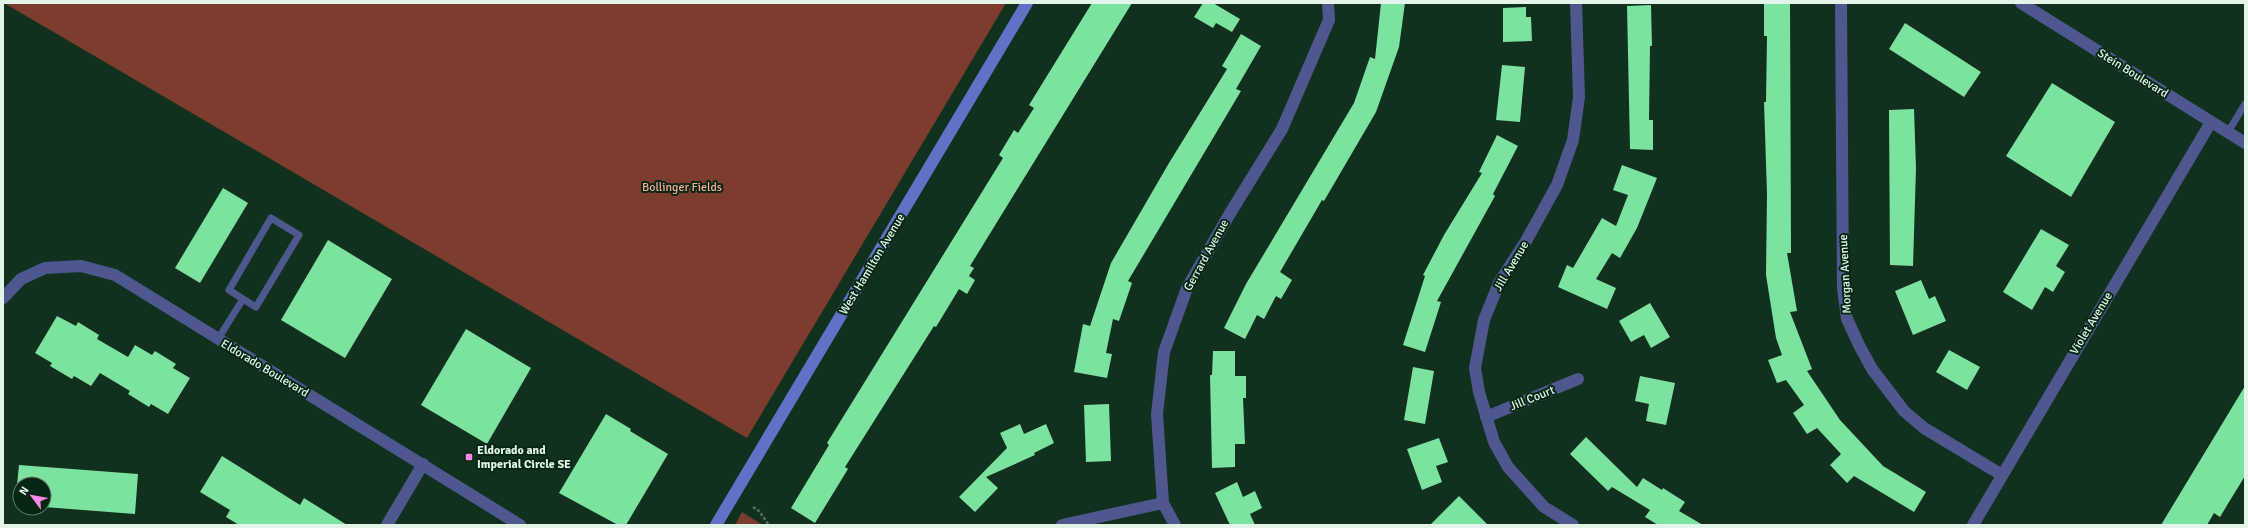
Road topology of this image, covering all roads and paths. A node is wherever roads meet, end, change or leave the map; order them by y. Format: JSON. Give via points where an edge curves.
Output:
{"nodes":[{"id":1,"x":1027,"y":3,"type":"edge"},
{"id":2,"x":1328,"y":3,"type":"edge"},
{"id":3,"x":1576,"y":3,"type":"edge"},
{"id":4,"x":1841,"y":3,"type":"edge"},
{"id":5,"x":2021,"y":3,"type":"edge"},
{"id":6,"x":2245,"y":104,"type":"edge"},
{"id":7,"x":2210,"y":122,"type":"junction"},
{"id":8,"x":2228,"y":132,"type":"junction"},
{"id":9,"x":2245,"y":143,"type":"edge"},
{"id":10,"x":3,"y":298,"type":"edge"},
{"id":11,"x":243,"y":299,"type":"junction"},
{"id":12,"x":218,"y":339,"type":"junction"},
{"id":13,"x":1578,"y":379,"type":"dead end"},
{"id":14,"x":1486,"y":417,"type":"junction"},
{"id":15,"x":423,"y":464,"type":"junction"},
{"id":16,"x":2002,"y":475,"type":"junction"},
{"id":17,"x":1164,"y":503,"type":"junction"},
{"id":18,"x":753,"y":507,"type":"dead end"},
{"id":19,"x":387,"y":525,"type":"edge"},
{"id":20,"x":520,"y":525,"type":"edge"},
{"id":21,"x":716,"y":525,"type":"edge"},
{"id":22,"x":769,"y":525,"type":"edge"},
{"id":23,"x":1062,"y":525,"type":"edge"},
{"id":24,"x":1175,"y":525,"type":"edge"},
{"id":25,"x":1573,"y":525,"type":"edge"},
{"id":26,"x":1973,"y":525,"type":"edge"}],
"edges":[{"from":1,"to":21,"type":"street","name":"West Hamilton Avenue"},
{"from":2,"to":17,"type":"street","name":"Gerrard Avenue","via":[[1329,20],[1282,129],[1187,288],[1164,352],[1157,414]]},
{"from":3,"to":14,"type":"street","name":"Jill Avenue","via":[[1579,97],[1573,140],[1557,185],[1526,242],[1499,283],[1484,320],[1475,368]]},
{"from":4,"to":16,"type":"street","name":"Morgan Avenue","via":[[1843,288],[1847,319],[1872,369],[1904,411],[1924,428]]},
{"from":5,"to":7,"type":"street","name":"Stein Boulevard"},
{"from":6,"to":8,"type":"lane"},
{"from":7,"to":8,"type":"street","name":"Stein Boulevard"},
{"from":7,"to":16,"type":"street","name":"Violet Avenue"},
{"from":8,"to":9,"type":"street","name":"Stein Boulevard"},
{"from":10,"to":12,"type":"street","name":"Eldorado Boulevard","via":[[21,279],[45,268],[81,266],[114,275]]},
{"from":11,"to":11,"type":"lane","via":[[229,290],[271,218],[299,235],[256,307]]},
{"from":11,"to":12,"type":"lane"},
{"from":12,"to":15,"type":"street","name":"Eldorado Boulevard"},
{"from":13,"to":14,"type":"street","name":"Jill Court"},
{"from":14,"to":25,"type":"street","name":"Jill Avenue","via":[[1494,442],[1508,467],[1544,507]]},
{"from":15,"to":19,"type":"street"},
{"from":15,"to":20,"type":"street","name":"Eldorado Boulevard"},
{"from":16,"to":26,"type":"street","name":"Violet Avenue"},
{"from":17,"to":23,"type":"street"},
{"from":17,"to":24,"type":"street","name":"Gerrard Avenue"},
{"from":18,"to":22,"type":"path"}]}
